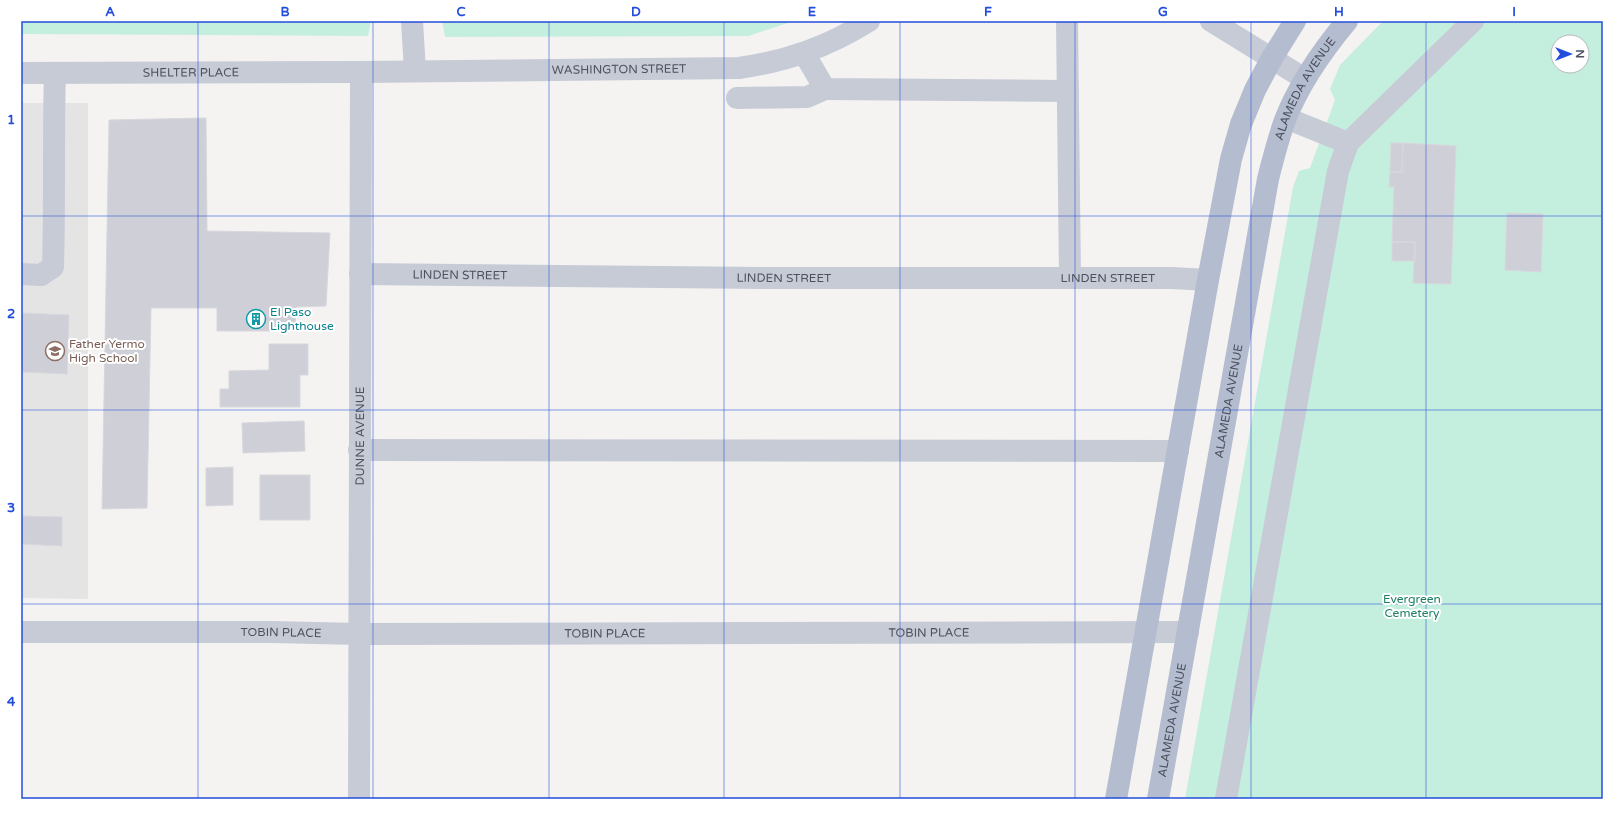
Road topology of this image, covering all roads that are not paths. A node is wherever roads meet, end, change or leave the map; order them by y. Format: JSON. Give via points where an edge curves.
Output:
{"nodes":[{"id":1,"x":412,"y":21,"type":"edge"},
{"id":2,"x":869,"y":21,"type":"edge"},
{"id":3,"x":1067,"y":21,"type":"edge"},
{"id":4,"x":1210,"y":21,"type":"edge"},
{"id":5,"x":1295,"y":21,"type":"edge"},
{"id":6,"x":1347,"y":21,"type":"edge"},
{"id":7,"x":1473,"y":21,"type":"edge"},
{"id":8,"x":1238,"y":29,"type":"edge"},
{"id":9,"x":804,"y":53,"type":"junction"},
{"id":10,"x":1272,"y":58,"type":"junction"},
{"id":11,"x":414,"y":71,"type":"junction"},
{"id":12,"x":361,"y":72,"type":"junction"},
{"id":13,"x":21,"y":73,"type":"edge"},
{"id":14,"x":55,"y":73,"type":"junction"},
{"id":15,"x":1305,"y":79,"type":"junction"},
{"id":16,"x":825,"y":89,"type":"junction"},
{"id":17,"x":1068,"y":91,"type":"junction"},
{"id":18,"x":737,"y":98,"type":"dead end"},
{"id":19,"x":1286,"y":118,"type":"junction"},
{"id":20,"x":1348,"y":143,"type":"junction"},
{"id":21,"x":21,"y":274,"type":"edge"},
{"id":22,"x":360,"y":274,"type":"junction"},
{"id":23,"x":1070,"y":278,"type":"junction"},
{"id":24,"x":1208,"y":280,"type":"junction"},
{"id":25,"x":359,"y":450,"type":"junction"},
{"id":26,"x":1178,"y":451,"type":"junction"},
{"id":27,"x":21,"y":632,"type":"edge"},
{"id":28,"x":1146,"y":632,"type":"junction"},
{"id":29,"x":1188,"y":632,"type":"junction"},
{"id":30,"x":359,"y":634,"type":"junction"},
{"id":31,"x":358,"y":799,"type":"edge"},
{"id":32,"x":1116,"y":799,"type":"edge"},
{"id":33,"x":1158,"y":799,"type":"edge"},
{"id":34,"x":1226,"y":799,"type":"edge"}],
"edges":[{"from":1,"to":11,"type":"street"},
{"from":2,"to":9,"type":"street","name":"WASHINGTON STREET"},
{"from":3,"to":17,"type":"street"},
{"from":4,"to":8,"type":"street"},
{"from":5,"to":10,"type":"main road"},
{"from":6,"to":15,"type":"main road","name":"ALAMEDA AVENUE"},
{"from":7,"to":20,"type":"street"},
{"from":8,"to":10,"type":"street"},
{"from":9,"to":11,"type":"street","name":"WASHINGTON STREET","via":[[776,62],[739,68]]},
{"from":9,"to":16,"type":"street"},
{"from":10,"to":15,"type":"street"},
{"from":10,"to":24,"type":"main road","via":[[1241,124],[1231,159]]},
{"from":11,"to":12,"type":"street","name":"WASHINGTON STREET"},
{"from":12,"to":14,"type":"street","name":"SHELTER PLACE"},
{"from":12,"to":22,"type":"street","name":"DUNNE AVENUE"},
{"from":13,"to":14,"type":"street","name":"SHELTER PLACE"},
{"from":14,"to":21,"type":"street","via":[[54,267],[41,275]]},
{"from":15,"to":19,"type":"main road","name":"ALAMEDA AVENUE"},
{"from":16,"to":17,"type":"street"},
{"from":16,"to":18,"type":"street","via":[[807,97]]},
{"from":17,"to":23,"type":"street"},
{"from":19,"to":20,"type":"street"},
{"from":19,"to":29,"type":"main road","name":"ALAMEDA AVENUE","via":[[1277,141],[1268,179]]},
{"from":20,"to":34,"type":"street","via":[[1338,170]]},
{"from":22,"to":23,"type":"street","name":"LINDEN STREET"},
{"from":22,"to":25,"type":"street","name":"DUNNE AVENUE"},
{"from":23,"to":24,"type":"street","name":"LINDEN STREET"},
{"from":24,"to":26,"type":"main road"},
{"from":25,"to":26,"type":"street"},
{"from":25,"to":30,"type":"street","name":"DUNNE AVENUE"},
{"from":26,"to":28,"type":"main road"},
{"from":27,"to":30,"type":"street","name":"TOBIN PLACE"},
{"from":28,"to":29,"type":"street","name":"TOBIN PLACE"},
{"from":28,"to":30,"type":"street","name":"TOBIN PLACE"},
{"from":28,"to":32,"type":"main road"},
{"from":29,"to":33,"type":"main road","name":"ALAMEDA AVENUE"},
{"from":30,"to":31,"type":"street","name":"DUNNE AVENUE"}]}
